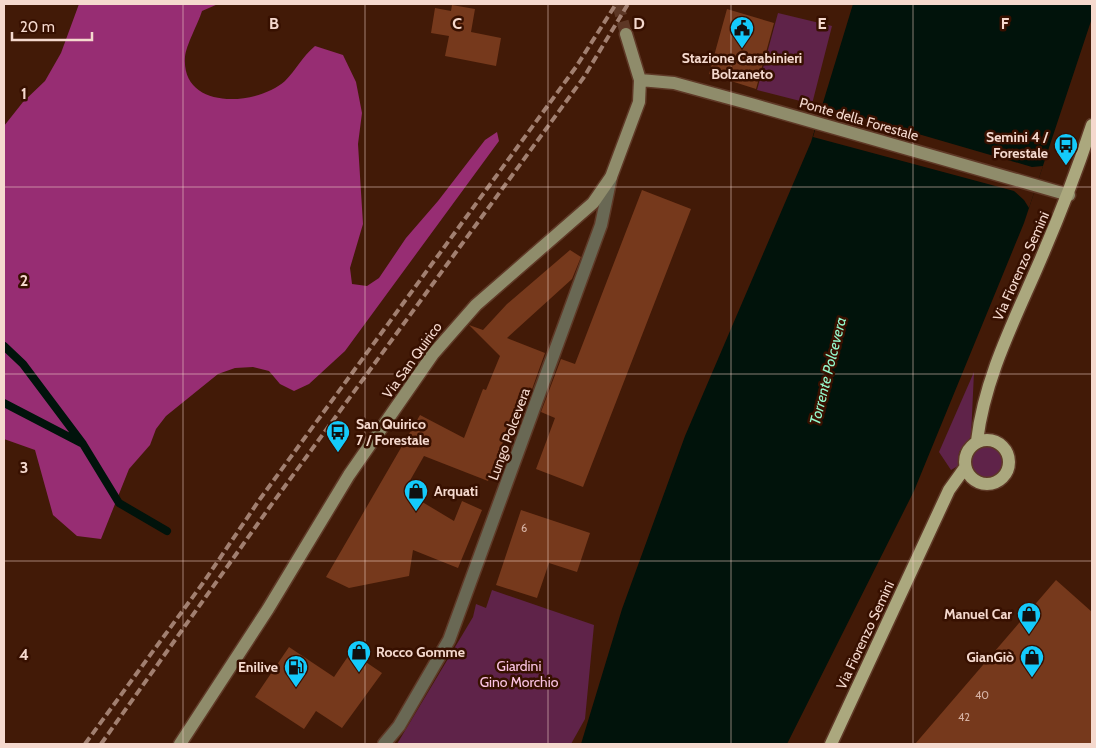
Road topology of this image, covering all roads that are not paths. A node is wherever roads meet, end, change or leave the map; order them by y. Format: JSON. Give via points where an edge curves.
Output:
{"nodes":[{"id":1,"x":626,"y":34,"type":"tunnel mouth"},
{"id":2,"x":640,"y":80,"type":"junction"},
{"id":3,"x":1092,"y":125,"type":"edge"},
{"id":4,"x":612,"y":177,"type":"junction"},
{"id":5,"x":1069,"y":195,"type":"junction"},
{"id":6,"x":982,"y":440,"type":"junction"},
{"id":7,"x":968,"y":473,"type":"junction"},
{"id":8,"x":180,"y":744,"type":"edge"},
{"id":9,"x":384,"y":744,"type":"edge"},
{"id":10,"x":831,"y":744,"type":"edge"}],
"edges":[{"from":1,"to":2,"type":"main road","name":"Via San Quirico"},
{"from":2,"to":4,"type":"main road","name":"Via San Quirico","via":[[639,102]]},
{"from":2,"to":5,"type":"main road","name":"Ponte della Forestale","via":[[674,83]]},
{"from":3,"to":5,"type":"main road","name":"Via Fiorenzo Semini"},
{"from":4,"to":8,"type":"main road","name":"Via San Quirico","via":[[593,202],[476,305],[433,354],[349,475],[268,609]]},
{"from":4,"to":9,"type":"street","name":"Lungo Polcevera","via":[[601,225],[449,640]]},
{"from":5,"to":6,"type":"main road","name":"Via Fiorenzo Semini","via":[[1002,348],[979,419]]},
{"from":6,"to":7,"type":"main road","via":[[966,453]]},
{"from":6,"to":7,"type":"main road","name":"Via Fiorenzo Semini","via":[[998,442],[1006,450],[1008,471],[1001,480],[991,484],[980,484]]},
{"from":7,"to":10,"type":"main road","name":"Via Fiorenzo Semini","via":[[952,484]]}]}
